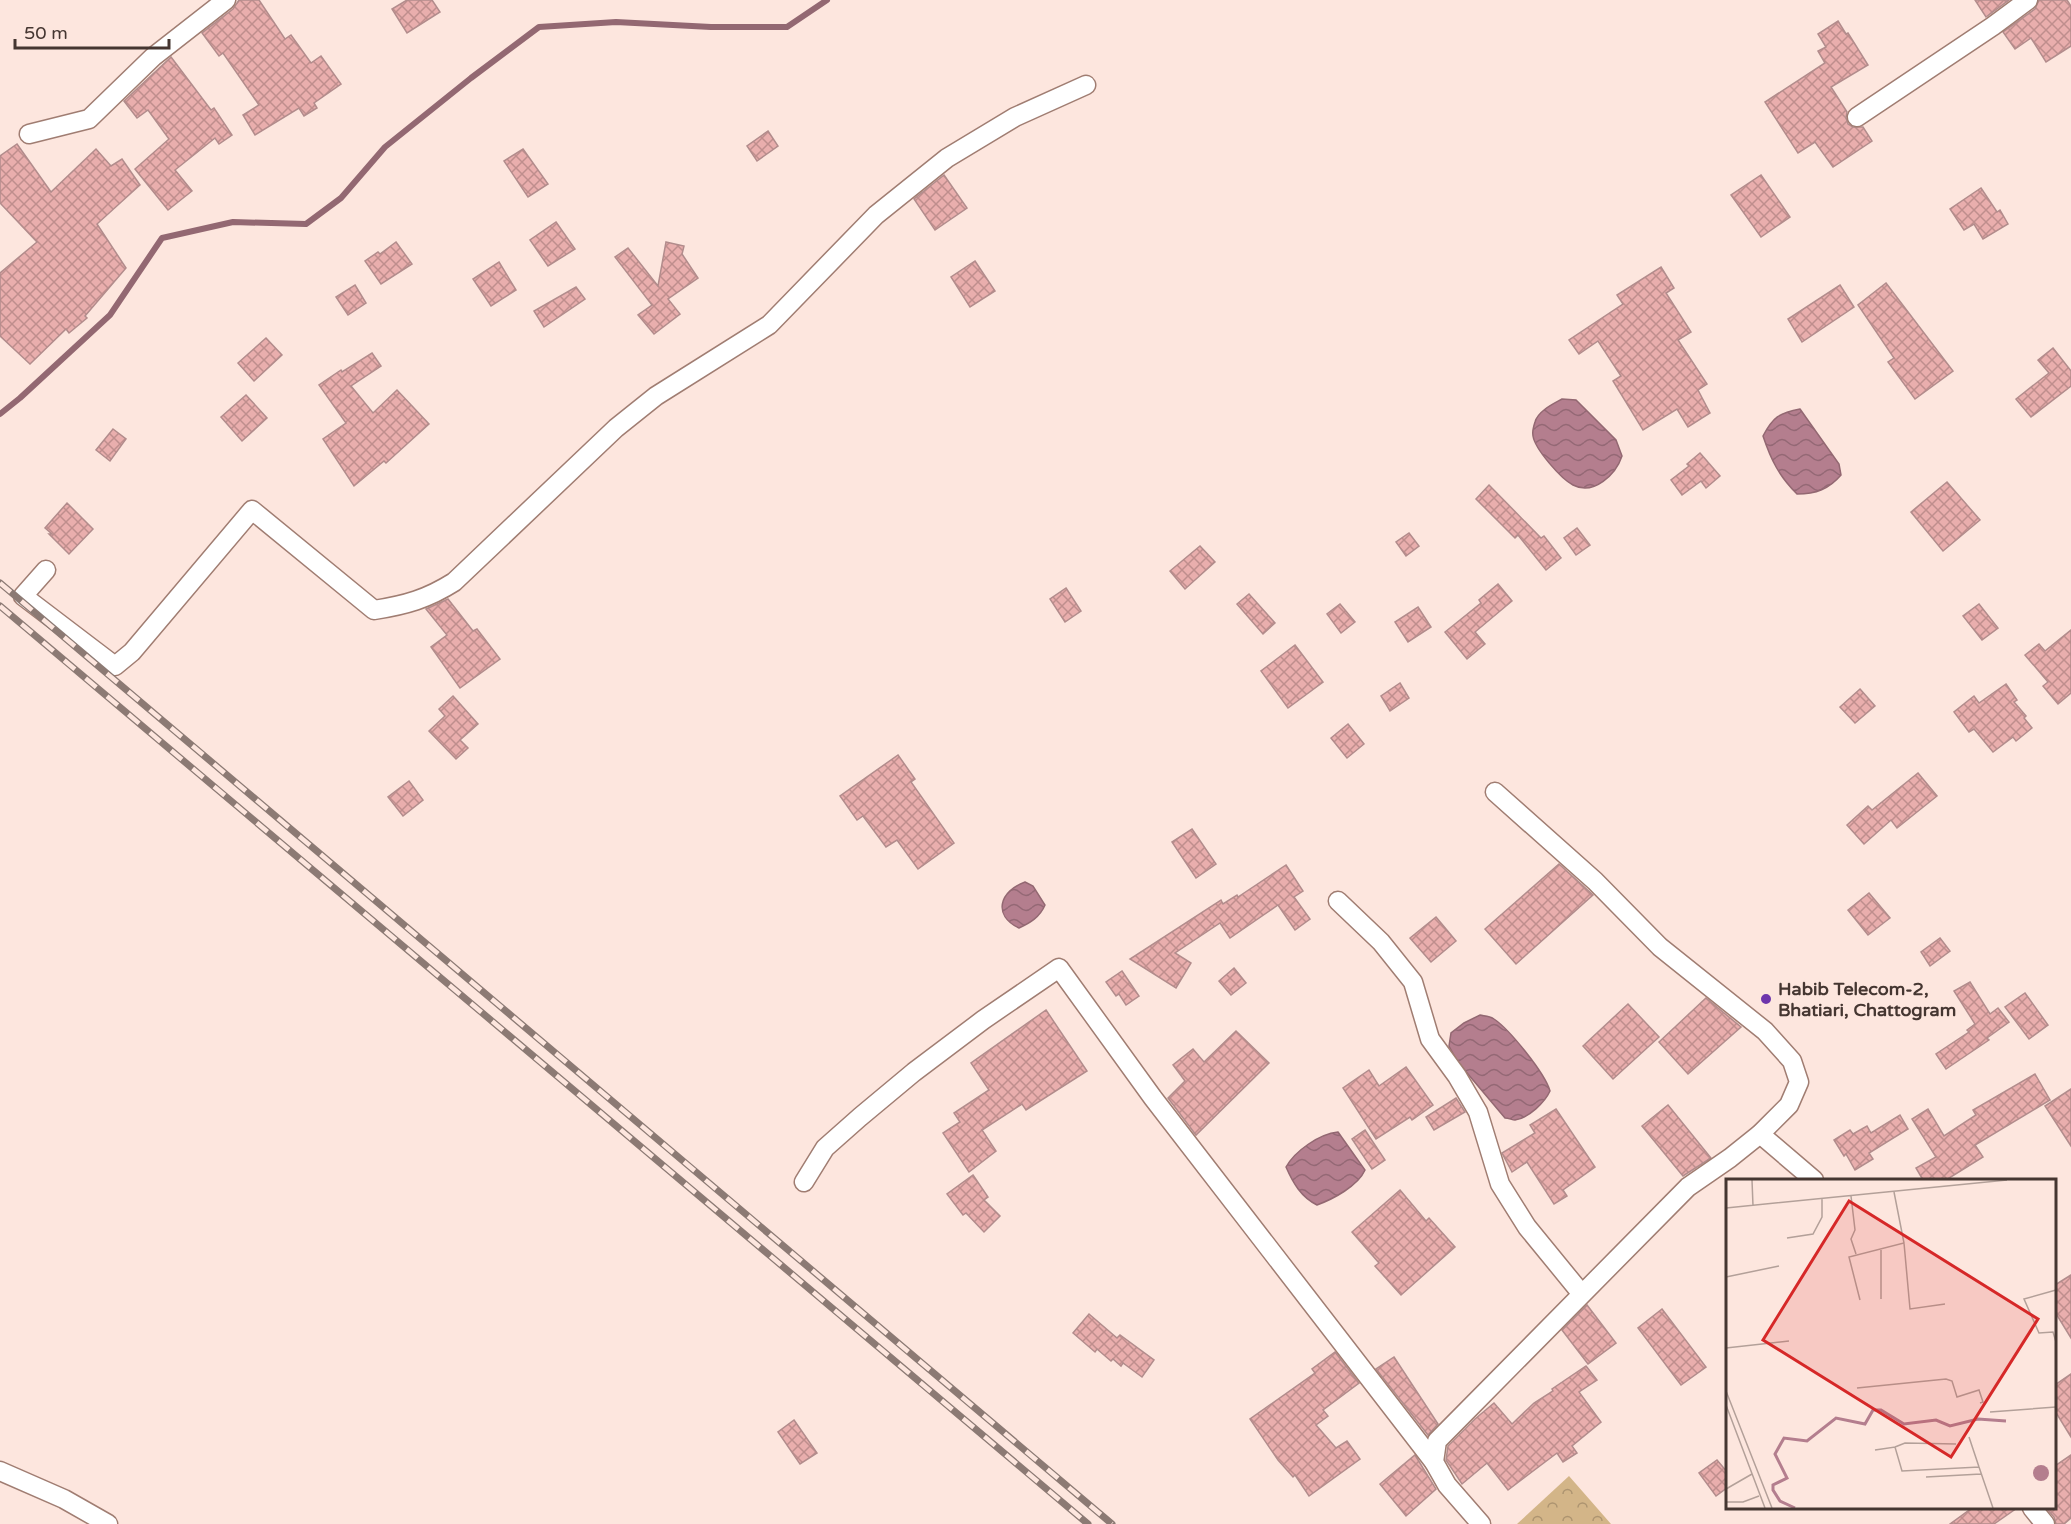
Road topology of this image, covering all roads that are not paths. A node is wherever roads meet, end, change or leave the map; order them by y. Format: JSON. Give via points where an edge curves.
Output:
{"nodes":[{"id":1,"x":226,"y":0,"type":"edge"},
{"id":2,"x":2028,"y":0,"type":"edge"},
{"id":3,"x":1086,"y":85,"type":"dead end"},
{"id":4,"x":1857,"y":117,"type":"dead end"},
{"id":5,"x":29,"y":134,"type":"dead end"},
{"id":6,"x":45,"y":570,"type":"dead end"},
{"id":7,"x":1495,"y":792,"type":"dead end"},
{"id":8,"x":1338,"y":900,"type":"dead end"},
{"id":9,"x":1760,"y":1134,"type":"junction"},
{"id":10,"x":1813,"y":1179,"type":"edge"},
{"id":11,"x":804,"y":1182,"type":"dead end"},
{"id":12,"x":1581,"y":1293,"type":"junction"},
{"id":13,"x":1434,"y":1462,"type":"junction"},
{"id":14,"x":0,"y":1471,"type":"edge"},
{"id":15,"x":2033,"y":1509,"type":"edge"},
{"id":16,"x":108,"y":1524,"type":"edge"},
{"id":17,"x":1481,"y":1524,"type":"edge"},
{"id":18,"x":2045,"y":1524,"type":"edge"}],
"edges":[{"from":1,"to":5,"type":"street","via":[[153,57],[89,119]]},
{"from":2,"to":4,"type":"street"},
{"from":3,"to":6,"type":"street","via":[[1015,117],[947,158],[876,214],[769,325],[656,396],[616,428],[454,582],[431,596],[374,610],[252,510],[132,652],[115,666],[23,596]]},
{"from":7,"to":9,"type":"street","via":[[1595,881],[1660,947],[1765,1031],[1792,1061],[1798,1082],[1790,1105]]},
{"from":8,"to":12,"type":"street","via":[[1381,942],[1413,982],[1430,1039],[1478,1112],[1500,1184],[1527,1227]]},
{"from":9,"to":10,"type":"street"},
{"from":9,"to":12,"type":"street","via":[[1688,1187]]},
{"from":11,"to":13,"type":"street","via":[[825,1148],[869,1109],[982,1020],[1059,968],[1152,1098]]},
{"from":12,"to":13,"type":"street","via":[[1437,1441]]},
{"from":13,"to":17,"type":"street","via":[[1447,1485]]},
{"from":14,"to":16,"type":"street","via":[[64,1499]]},
{"from":15,"to":18,"type":"street"}]}
